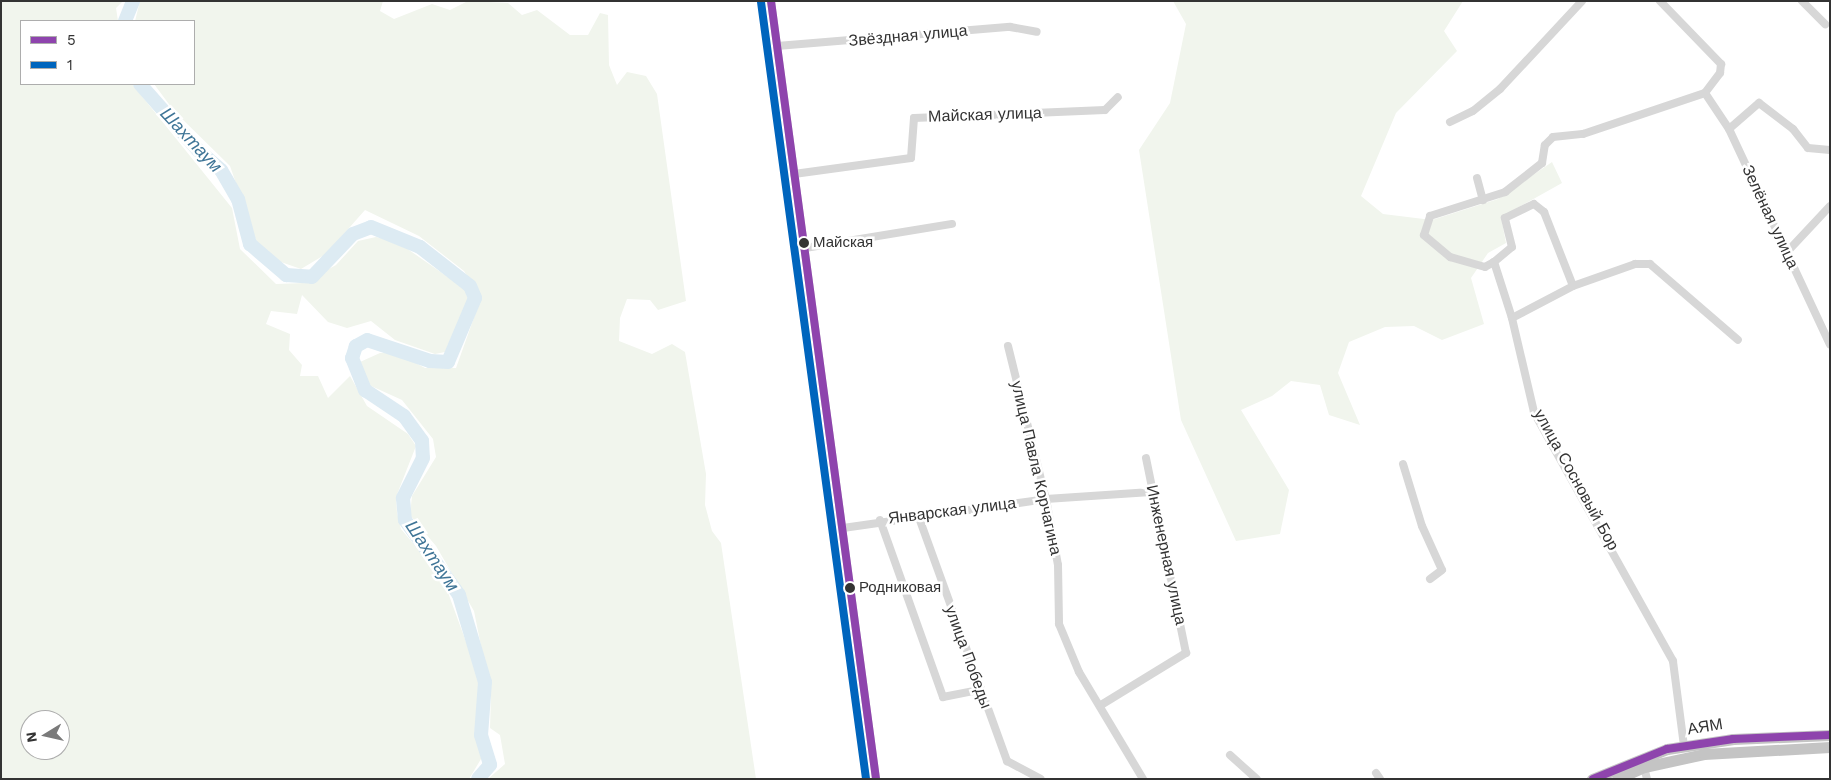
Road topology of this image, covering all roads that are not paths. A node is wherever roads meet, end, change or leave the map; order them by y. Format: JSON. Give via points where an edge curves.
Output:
{"nodes":[{"id":1,"x":772,"y":1,"type":"edge"},
{"id":2,"x":1582,"y":1,"type":"edge"},
{"id":3,"x":1660,"y":1,"type":"edge"},
{"id":4,"x":1802,"y":1,"type":"edge"},
{"id":5,"x":1825,"y":24,"type":"dead end"},
{"id":6,"x":1037,"y":32,"type":"dead end"},
{"id":7,"x":777,"y":46,"type":"junction"},
{"id":8,"x":1705,"y":92,"type":"junction"},
{"id":9,"x":1118,"y":96,"type":"dead end"},
{"id":10,"x":1450,"y":122,"type":"dead end"},
{"id":11,"x":1729,"y":129,"type":"junction"},
{"id":12,"x":1830,"y":150,"type":"edge"},
{"id":13,"x":794,"y":174,"type":"junction"},
{"id":14,"x":1477,"y":178,"type":"dead end"},
{"id":15,"x":1483,"y":200,"type":"junction"},
{"id":16,"x":1830,"y":206,"type":"edge"},
{"id":17,"x":952,"y":224,"type":"dead end"},
{"id":18,"x":805,"y":248,"type":"junction"},
{"id":19,"x":1787,"y":252,"type":"junction"},
{"id":20,"x":1494,"y":262,"type":"junction"},
{"id":21,"x":1574,"y":286,"type":"junction"},
{"id":22,"x":1512,"y":318,"type":"junction"},
{"id":23,"x":1738,"y":340,"type":"dead end"},
{"id":24,"x":1830,"y":345,"type":"edge"},
{"id":25,"x":1008,"y":346,"type":"dead end"},
{"id":26,"x":1146,"y":458,"type":"dead end"},
{"id":27,"x":1403,"y":464,"type":"dead end"},
{"id":28,"x":1151,"y":492,"type":"junction"},
{"id":29,"x":1046,"y":499,"type":"junction"},
{"id":30,"x":918,"y":515,"type":"junction"},
{"id":31,"x":880,"y":520,"type":"junction"},
{"id":32,"x":843,"y":528,"type":"junction"},
{"id":33,"x":1430,"y":579,"type":"dead end"},
{"id":34,"x":979,"y":690,"type":"junction"},
{"id":35,"x":1101,"y":705,"type":"junction"},
{"id":36,"x":1830,"y":735,"type":"edge"},
{"id":37,"x":1684,"y":746,"type":"junction"},
{"id":38,"x":1830,"y":747,"type":"edge"},
{"id":39,"x":1230,"y":755,"type":"dead end"},
{"id":40,"x":1644,"y":767,"type":"junction"},
{"id":41,"x":876,"y":779,"type":"edge"},
{"id":42,"x":1041,"y":779,"type":"edge"},
{"id":43,"x":1143,"y":779,"type":"edge"},
{"id":44,"x":1257,"y":779,"type":"edge"},
{"id":45,"x":1592,"y":779,"type":"edge"},
{"id":46,"x":1617,"y":779,"type":"edge"},
{"id":47,"x":1647,"y":779,"type":"edge"}],
"edges":[{"from":1,"to":7,"type":"street"},
{"from":2,"to":10,"type":"street","via":[[1500,89],[1473,111]]},
{"from":3,"to":8,"type":"street","via":[[1721,64],[1720,73]]},
{"from":4,"to":5,"type":"street"},
{"from":6,"to":7,"type":"street","name":"Звёздная улица","via":[[1010,27]]},
{"from":7,"to":13,"type":"street"},
{"from":8,"to":11,"type":"street","name":"Зелёная улица"},
{"from":8,"to":15,"type":"street","via":[[1583,134],[1553,137],[1546,145],[1542,163],[1505,192]]},
{"from":9,"to":13,"type":"street","name":"Майская улица","via":[[1104,110],[914,118],[911,158]]},
{"from":11,"to":12,"type":"street","via":[[1759,103],[1793,129],[1808,148]]},
{"from":11,"to":19,"type":"street","name":"Зелёная улица"},
{"from":13,"to":18,"type":"street"},
{"from":14,"to":15,"type":"street"},
{"from":15,"to":20,"type":"street","via":[[1430,216],[1424,235],[1450,258],[1485,267]]},
{"from":16,"to":19,"type":"street"},
{"from":17,"to":18,"type":"street"},
{"from":18,"to":32,"type":"street"},
{"from":19,"to":24,"type":"street","name":"Зелёная улица"},
{"from":20,"to":21,"type":"street","via":[[1512,247],[1504,218],[1534,204],[1544,212]]},
{"from":20,"to":22,"type":"street","name":"улица Сосновый Бор"},
{"from":21,"to":22,"type":"street"},
{"from":21,"to":23,"type":"street","via":[[1634,264],[1650,264]]},
{"from":22,"to":37,"type":"street","name":"улица Сосновый Бор","via":[[1534,412],[1673,661]]},
{"from":25,"to":29,"type":"street","name":"улица Павла Корчагина"},
{"from":26,"to":28,"type":"street","name":"Инженерная улица"},
{"from":27,"to":33,"type":"street","via":[[1422,526],[1442,570]]},
{"from":28,"to":29,"type":"street","name":"Январская улица"},
{"from":28,"to":35,"type":"street","name":"Инженерная улица","via":[[1186,653]]},
{"from":29,"to":30,"type":"street","name":"Январская улица"},
{"from":29,"to":35,"type":"street","name":"улица Павла Корчагина","via":[[1058,565],[1059,624],[1079,672]]},
{"from":30,"to":31,"type":"street","name":"Январская улица"},
{"from":30,"to":34,"type":"street","name":"улица Победы"},
{"from":31,"to":32,"type":"street","name":"Январская улица"},
{"from":31,"to":34,"type":"street","via":[[943,697]]},
{"from":32,"to":41,"type":"street"},
{"from":34,"to":42,"type":"street","name":"улица Победы","via":[[1007,760]]},
{"from":35,"to":43,"type":"street","name":"улица Павла Корчагина"},
{"from":36,"to":37,"type":"highway","name":"АЯМ","via":[[1733,739]]},
{"from":37,"to":45,"type":"highway","name":"АЯМ","via":[[1629,761]]},
{"from":38,"to":40,"type":"highway","name":"АЯМ","via":[[1724,752]]},
{"from":39,"to":44,"type":"street"},
{"from":40,"to":46,"type":"highway","name":"АЯМ"},
{"from":40,"to":47,"type":"street"}]}
